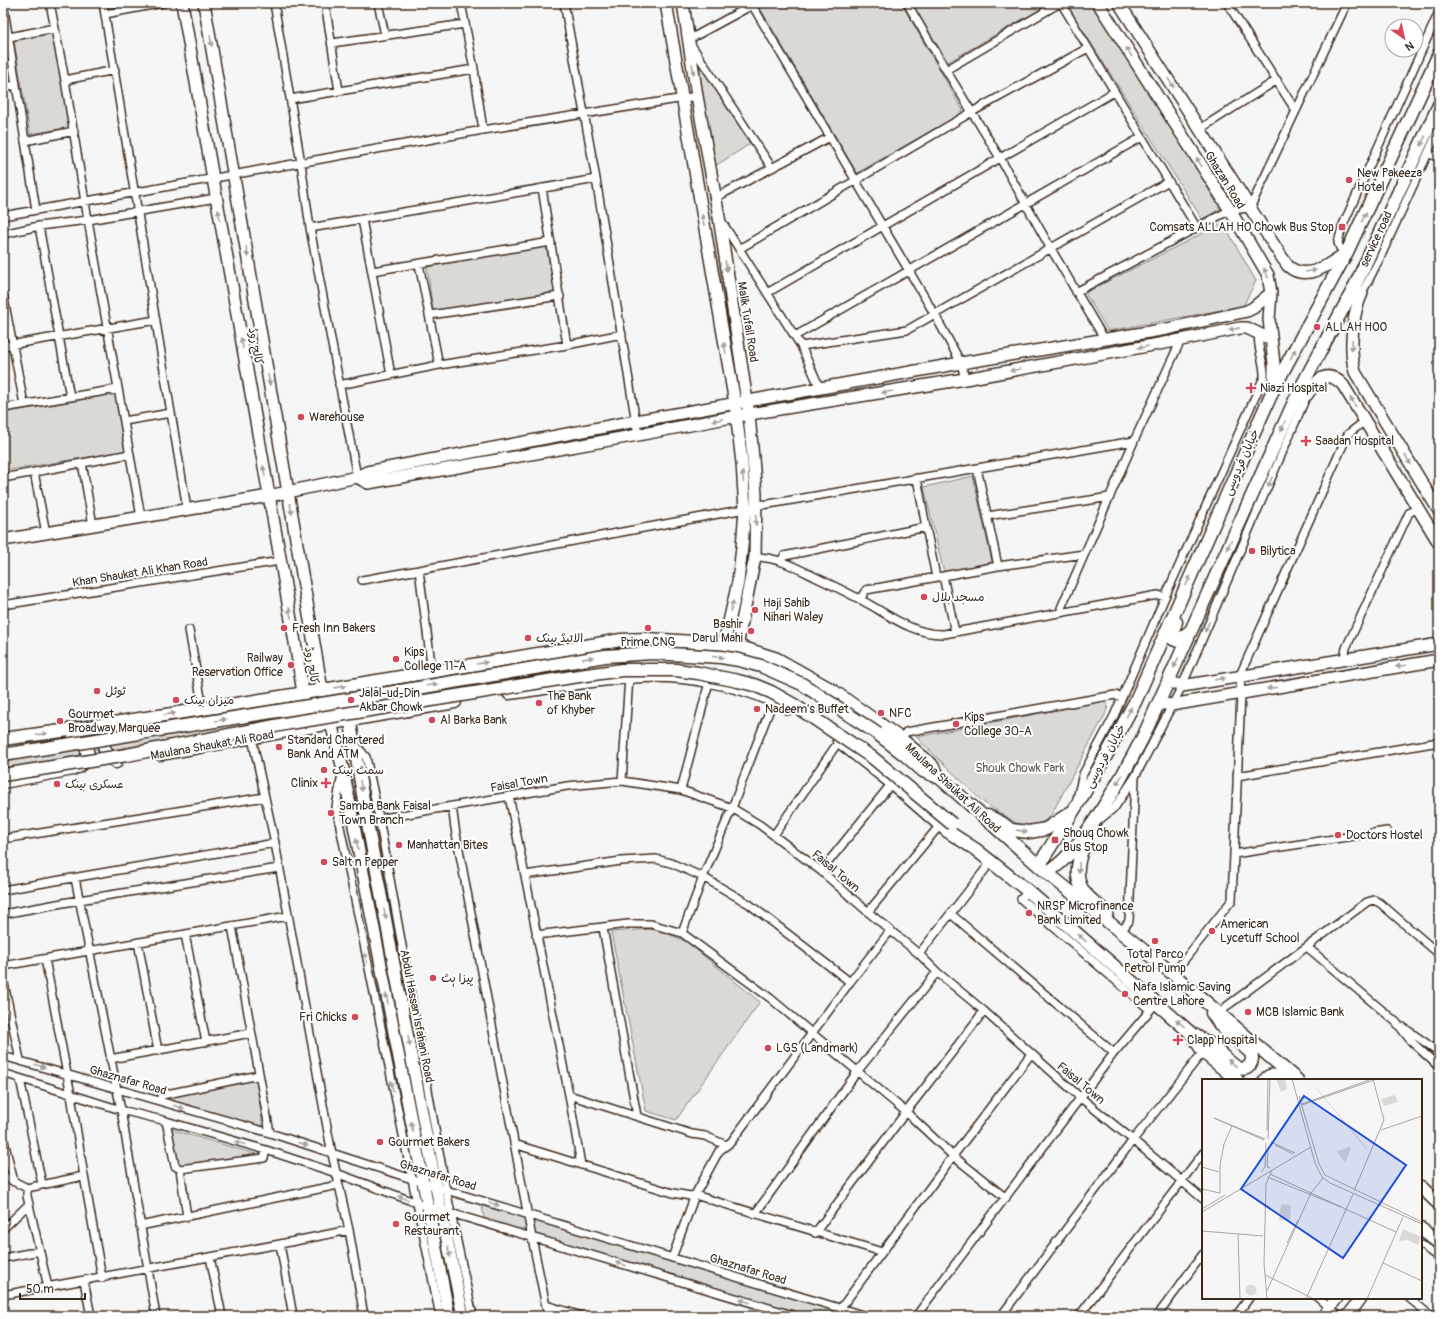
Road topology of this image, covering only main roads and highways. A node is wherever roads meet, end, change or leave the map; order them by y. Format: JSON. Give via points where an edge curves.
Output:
{"nodes":[{"id":1,"x":1439,"y":54,"type":"edge"},
{"id":2,"x":1439,"y":70,"type":"edge"},
{"id":3,"x":1439,"y":97,"type":"edge"},
{"id":4,"x":1418,"y":102,"type":"junction"},
{"id":5,"x":1437,"y":109,"type":"edge"},
{"id":6,"x":1179,"y":601,"type":"junction"},
{"id":7,"x":1191,"y":630,"type":"junction"},
{"id":8,"x":580,"y":646,"type":"junction"},
{"id":9,"x":526,"y":656,"type":"junction"},
{"id":10,"x":581,"y":682,"type":"junction"},
{"id":11,"x":536,"y":689,"type":"junction"},
{"id":12,"x":119,"y":722,"type":"junction"},
{"id":13,"x":62,"y":731,"type":"junction"},
{"id":14,"x":3,"y":739,"type":"edge"},
{"id":15,"x":3,"y":754,"type":"edge"},
{"id":16,"x":116,"y":762,"type":"junction"},
{"id":17,"x":76,"y":769,"type":"junction"},
{"id":18,"x":3,"y":775,"type":"edge"},
{"id":19,"x":940,"y":778,"type":"junction"},
{"id":20,"x":3,"y":782,"type":"edge"},
{"id":21,"x":974,"y":809,"type":"junction"},
{"id":22,"x":1074,"y":810,"type":"junction"},
{"id":23,"x":946,"y":824,"type":"junction"},
{"id":24,"x":1088,"y":831,"type":"junction"},
{"id":25,"x":1043,"y":870,"type":"junction"},
{"id":26,"x":1121,"y":932,"type":"junction"},
{"id":27,"x":1201,"y":998,"type":"junction"},
{"id":28,"x":1193,"y":1035,"type":"junction"},
{"id":29,"x":1236,"y":1079,"type":"edge"},
{"id":30,"x":1265,"y":1079,"type":"edge"},
{"id":31,"x":1280,"y":1079,"type":"edge"},
{"id":32,"x":1296,"y":1079,"type":"edge"},
{"id":33,"x":1422,"y":1188,"type":"edge"},
{"id":34,"x":1437,"y":1201,"type":"edge"},
{"id":35,"x":1422,"y":1230,"type":"edge"},
{"id":36,"x":1439,"y":1243,"type":"edge"}],
"edges":[{"from":1,"to":4,"type":"main road","name":"خیابان فردوسی"},
{"from":2,"to":4,"type":"main road","via":[[1435,72]]},
{"from":3,"to":5,"type":"main road","name":"خیابان فردوسی"},
{"from":6,"to":4,"type":"main road","name":"خیابان فردوسی","one_way":true,"via":[[1274,388],[1348,252]]},
{"from":5,"to":7,"type":"main road","name":"خیابان فردوسی","one_way":true,"via":[[1358,291],[1303,393]]},
{"from":6,"to":7,"type":"main road","via":[[1180,609],[1172,637],[1180,640]]},
{"from":22,"to":6,"type":"main road","name":"خیابان فردوسی","one_way":true,"via":[[1134,702]]},
{"from":7,"to":24,"type":"main road","name":"خیابان فردوسی","one_way":true,"via":[[1144,735]]},
{"from":8,"to":9,"type":"main road","name":"Maulana Shaukat Ali Road"},
{"from":8,"to":10,"type":"main road","via":[[563,659],[561,665],[566,674]]},
{"from":8,"to":19,"type":"main road","name":"Maulana Shaukat Ali Road","via":[[647,639],[724,644],[776,659],[838,694],[901,739],[932,764]]},
{"from":9,"to":11,"type":"main road","via":[[540,665],[543,672]]},
{"from":12,"to":9,"type":"main road","name":"Maulana Shaukat Ali Road","one_way":true},
{"from":10,"to":11,"type":"main road","name":"Maulana Shaukat Ali Road"},
{"from":10,"to":23,"type":"main road","name":"Maulana Shaukat Ali Road","via":[[629,677],[678,677],[727,684],[775,701],[839,741]]},
{"from":11,"to":16,"type":"main road","name":"Maulana Shaukat Ali Road"},
{"from":12,"to":13,"type":"main road","name":"Maulana Shaukat Ali Road"},
{"from":12,"to":16,"type":"main road","via":[[104,742],[106,752]]},
{"from":14,"to":13,"type":"main road","name":"Maulana Shaukat Ali Road","one_way":true},
{"from":13,"to":17,"type":"main road","via":[[81,742],[86,748],[86,758]]},
{"from":15,"to":19,"type":"main road","one_way":true,"bridge":true,"via":[[605,656],[653,653],[721,657],[761,666],[802,684],[878,734],[923,771]]},
{"from":16,"to":17,"type":"main road","name":"Maulana Shaukat Ali Road"},
{"from":17,"to":20,"type":"main road","name":"Maulana Shaukat Ali Road"},
{"from":18,"to":23,"type":"main road","bridge":true,"via":[[290,723],[572,677],[622,670],[676,670],[754,685],[794,705],[873,758]]},
{"from":19,"to":21,"type":"main road","name":"Maulana Shaukat Ali Road"},
{"from":21,"to":22,"type":"main road","one_way":true,"via":[[1011,830],[1029,832],[1046,828]]},
{"from":21,"to":25,"type":"main road","name":"Maulana Shaukat Ali Road"},
{"from":22,"to":25,"type":"main road","name":"خیابان فردوسی","via":[[1044,857]]},
{"from":28,"to":23,"type":"main road","one_way":true,"via":[[1153,1006],[1028,891]]},
{"from":24,"to":25,"type":"main road","name":"خیابان فردوسی","via":[[1056,867]]},
{"from":24,"to":26,"type":"main road","one_way":true,"via":[[1078,865],[1080,884],[1085,893],[1108,914]]},
{"from":25,"to":26,"type":"main road","name":"Maulana Shaukat Ali Road"},
{"from":26,"to":27,"type":"main road","name":"Maulana Shaukat Ali Road"},
{"from":27,"to":28,"type":"main road","one_way":true,"via":[[1221,1026],[1251,1053],[1252,1062],[1246,1068],[1238,1068],[1208,1043]]},
{"from":27,"to":32,"type":"main road","name":"Maulana Shaukat Ali Road"},
{"from":28,"to":29,"type":"main road","via":[[1203,1052]]},
{"from":30,"to":31,"type":"main road","via":[[1272,1075]]},
{"from":33,"to":34,"type":"main road"},
{"from":35,"to":36,"type":"main road"}]}
